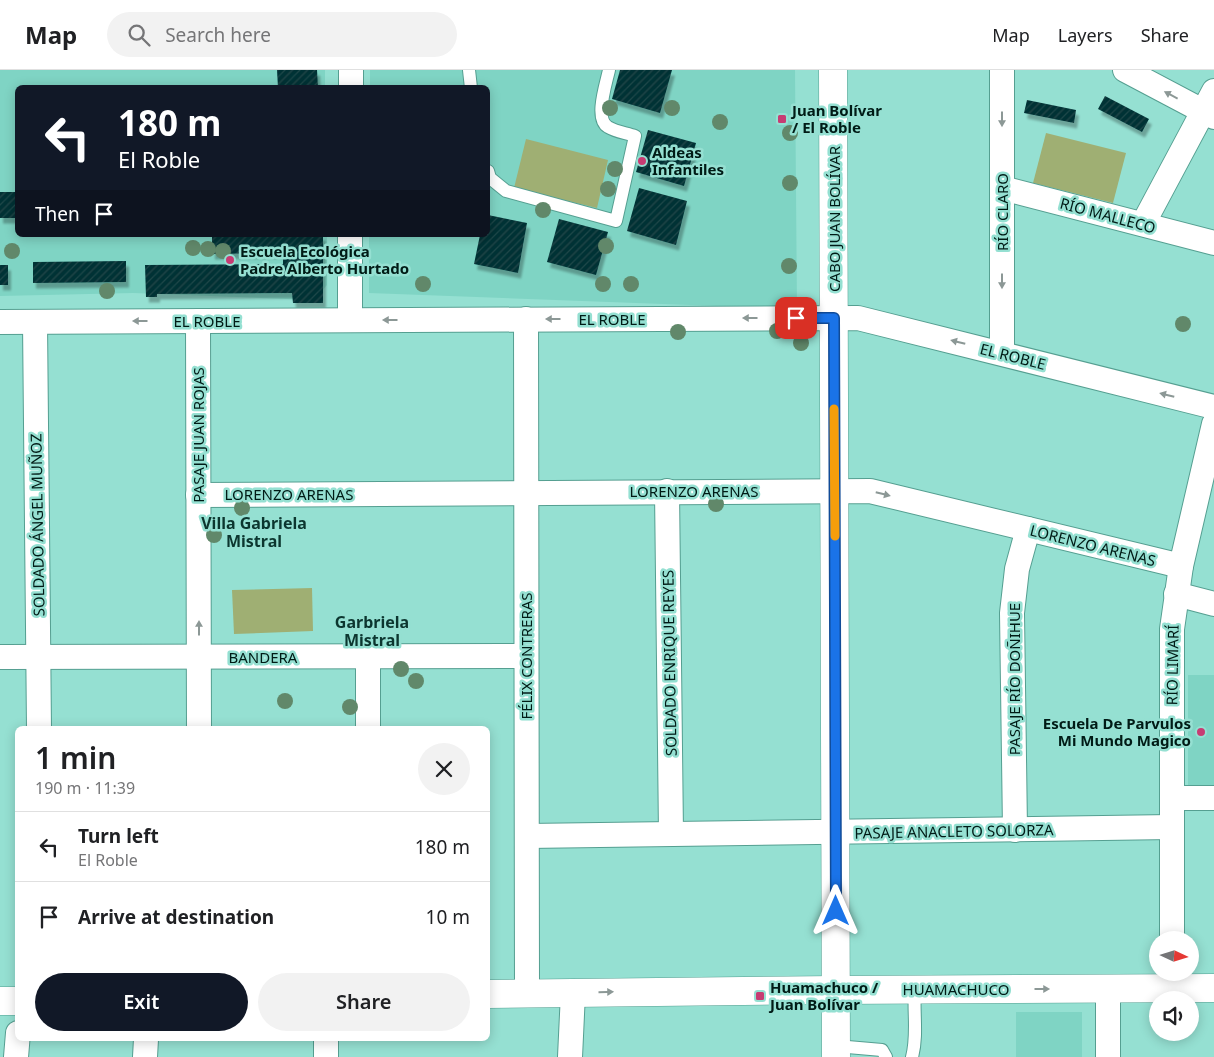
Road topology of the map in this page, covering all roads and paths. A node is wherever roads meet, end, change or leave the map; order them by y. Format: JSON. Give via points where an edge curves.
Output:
{"nodes":[{"id":1,"x":351,"y":70,"type":"edge"},
{"id":2,"x":470,"y":70,"type":"edge"},
{"id":3,"x":609,"y":70,"type":"edge"},
{"id":4,"x":833,"y":70,"type":"edge"},
{"id":5,"x":1002,"y":70,"type":"edge"},
{"id":6,"x":1125,"y":70,"type":"edge"},
{"id":7,"x":351,"y":85,"type":"edge"},
{"id":8,"x":471,"y":85,"type":"edge"},
{"id":9,"x":1210,"y":107,"type":"edge"},
{"id":10,"x":490,"y":178,"type":"edge"},
{"id":11,"x":1002,"y":188,"type":"junction"},
{"id":12,"x":1143,"y":224,"type":"junction"},
{"id":13,"x":350,"y":237,"type":"edge"},
{"id":14,"x":1214,"y":243,"type":"edge"},
{"id":15,"x":834,"y":318,"type":"junction"},
{"id":16,"x":526,"y":319,"type":"junction"},
{"id":17,"x":350,"y":320,"type":"junction"},
{"id":18,"x":198,"y":321,"type":"junction"},
{"id":19,"x":0,"y":322,"type":"edge"},
{"id":20,"x":35,"y":322,"type":"junction"},
{"id":21,"x":1002,"y":354,"type":"junction"},
{"id":22,"x":1214,"y":407,"type":"edge"},
{"id":23,"x":1214,"y":424,"type":"edge"},
{"id":24,"x":834,"y":490,"type":"junction"},
{"id":25,"x":667,"y":491,"type":"junction"},
{"id":26,"x":526,"y":492,"type":"junction"},
{"id":27,"x":198,"y":495,"type":"junction"},
{"id":28,"x":1028,"y":529,"type":"junction"},
{"id":29,"x":1182,"y":566,"type":"junction"},
{"id":30,"x":1176,"y":594,"type":"junction"},
{"id":31,"x":1214,"y":604,"type":"edge"},
{"id":32,"x":368,"y":656,"type":"junction"},
{"id":33,"x":526,"y":656,"type":"junction"},
{"id":34,"x":0,"y":657,"type":"edge"},
{"id":35,"x":39,"y":657,"type":"junction"},
{"id":36,"x":199,"y":657,"type":"junction"},
{"id":37,"x":39,"y":726,"type":"edge"},
{"id":38,"x":200,"y":726,"type":"edge"},
{"id":39,"x":368,"y":726,"type":"edge"},
{"id":40,"x":1172,"y":798,"type":"junction"},
{"id":41,"x":1214,"y":798,"type":"edge"},
{"id":42,"x":1172,"y":827,"type":"junction"},
{"id":43,"x":1015,"y":830,"type":"junction"},
{"id":44,"x":835,"y":833,"type":"junction"},
{"id":45,"x":671,"y":834,"type":"junction"},
{"id":46,"x":527,"y":836,"type":"junction"},
{"id":47,"x":1172,"y":931,"type":"edge"},
{"id":48,"x":1164,"y":981,"type":"edge"},
{"id":49,"x":1177,"y":981,"type":"edge"},
{"id":50,"x":1108,"y":988,"type":"junction"},
{"id":51,"x":1214,"y":988,"type":"edge"},
{"id":52,"x":915,"y":989,"type":"junction"},
{"id":53,"x":836,"y":990,"type":"junction"},
{"id":54,"x":573,"y":993,"type":"junction"},
{"id":55,"x":490,"y":994,"type":"edge"},
{"id":56,"x":527,"y":994,"type":"junction"},
{"id":57,"x":15,"y":1000,"type":"edge"},
{"id":58,"x":0,"y":1001,"type":"edge"},
{"id":59,"x":17,"y":1041,"type":"edge"},
{"id":60,"x":146,"y":1041,"type":"edge"},
{"id":61,"x":326,"y":1041,"type":"edge"},
{"id":62,"x":836,"y":1052,"type":"edge"},
{"id":63,"x":16,"y":1057,"type":"edge"},
{"id":64,"x":145,"y":1057,"type":"edge"},
{"id":65,"x":326,"y":1057,"type":"edge"},
{"id":66,"x":570,"y":1057,"type":"edge"},
{"id":67,"x":886,"y":1057,"type":"edge"},
{"id":68,"x":912,"y":1057,"type":"edge"},
{"id":69,"x":1108,"y":1057,"type":"edge"}],
"edges":[{"from":1,"to":7,"type":"street"},
{"from":2,"to":8,"type":"lane"},
{"from":3,"to":10,"type":"lane","via":[[600,114],[602,122],[635,136],[616,221],[506,191]]},
{"from":4,"to":15,"type":"street","name":"CABO JUAN BOLÍVAR"},
{"from":5,"to":11,"type":"street","name":"RÍO CLARO","one_way":true},
{"from":9,"to":6,"type":"street","one_way":true},
{"from":9,"to":12,"type":"street"},
{"from":11,"to":12,"type":"street","name":"RÍO MALLECO"},
{"from":11,"to":21,"type":"street","name":"RÍO CLARO","one_way":true},
{"from":12,"to":14,"type":"street","name":"RÍO MALLECO"},
{"from":13,"to":17,"type":"street"},
{"from":15,"to":16,"type":"street","name":"EL ROBLE","one_way":true},
{"from":21,"to":15,"type":"street","name":"EL ROBLE","one_way":true,"via":[[873,321]]},
{"from":15,"to":24,"type":"street","name":"CABO JUAN BOLÍVAR"},
{"from":16,"to":17,"type":"street","name":"EL ROBLE","one_way":true},
{"from":16,"to":26,"type":"street","name":"FÉLIX CONTRERAS"},
{"from":17,"to":18,"type":"street","name":"EL ROBLE"},
{"from":18,"to":20,"type":"street","name":"EL ROBLE","one_way":true},
{"from":18,"to":27,"type":"street","name":"PASAJE JUAN ROJAS"},
{"from":19,"to":20,"type":"street","name":"EL ROBLE"},
{"from":20,"to":35,"type":"street","name":"SOLDADO ÁNGEL MUÑOZ"},
{"from":22,"to":21,"type":"street","name":"EL ROBLE","one_way":true},
{"from":23,"to":29,"type":"street","name":"RÍO LIMARÍ"},
{"from":24,"to":25,"type":"street","name":"LORENZO ARENAS"},
{"from":24,"to":28,"type":"street","name":"LORENZO ARENAS","one_way":true,"via":[[870,491]]},
{"from":24,"to":44,"type":"street","name":"CABO JUAN BOLÍVAR"},
{"from":25,"to":26,"type":"street","name":"LORENZO ARENAS"},
{"from":25,"to":45,"type":"street","name":"SOLDADO ENRIQUE REYES"},
{"from":26,"to":27,"type":"street","name":"LORENZO ARENAS"},
{"from":26,"to":33,"type":"street","name":"FÉLIX CONTRERAS"},
{"from":36,"to":27,"type":"street","name":"PASAJE JUAN ROJAS","one_way":true},
{"from":28,"to":29,"type":"street","name":"LORENZO ARENAS"},
{"from":28,"to":43,"type":"street","name":"PASAJE RÍO DOÑIHUE","via":[[1017,569],[1012,612]]},
{"from":29,"to":30,"type":"street","name":"RÍO LIMARÍ"},
{"from":30,"to":31,"type":"street"},
{"from":30,"to":40,"type":"street","name":"RÍO LIMARÍ","via":[[1172,629]]},
{"from":32,"to":33,"type":"street","name":"BANDERA"},
{"from":32,"to":36,"type":"street","name":"BANDERA"},
{"from":32,"to":39,"type":"street"},
{"from":33,"to":46,"type":"street","name":"FÉLIX CONTRERAS"},
{"from":34,"to":35,"type":"street","name":"BANDERA"},
{"from":35,"to":36,"type":"street","name":"BANDERA"},
{"from":35,"to":37,"type":"street","name":"SOLDADO ÁNGEL MUÑOZ"},
{"from":36,"to":38,"type":"street","name":"PASAJE JUAN ROJAS"},
{"from":40,"to":41,"type":"street"},
{"from":40,"to":42,"type":"street","name":"RÍO LIMARÍ"},
{"from":42,"to":43,"type":"street","name":"PASAJE ANACLETO SOLORZA"},
{"from":42,"to":47,"type":"street","name":"RÍO LIMARÍ"},
{"from":43,"to":44,"type":"street","name":"PASAJE ANACLETO SOLORZA"},
{"from":44,"to":45,"type":"street","name":"PASAJE ANACLETO SOLORZA"},
{"from":44,"to":53,"type":"street","name":"CABO JUAN BOLÍVAR"},
{"from":45,"to":46,"type":"street","name":"PASAJE ANACLETO SOLORZA"},
{"from":46,"to":56,"type":"street","name":"FÉLIX CONTRERAS"},
{"from":48,"to":50,"type":"street","name":"HUAMACHUCO"},
{"from":49,"to":51,"type":"street","name":"HUAMACHUCO"},
{"from":52,"to":50,"type":"street","name":"HUAMACHUCO","one_way":true},
{"from":50,"to":69,"type":"street"},
{"from":52,"to":53,"type":"street","name":"HUAMACHUCO"},
{"from":52,"to":68,"type":"lane","via":[[916,1044]]},
{"from":54,"to":53,"type":"street","name":"HUAMACHUCO","one_way":true},
{"from":53,"to":62,"type":"street","name":"CABO JUAN BOLÍVAR"},
{"from":54,"to":56,"type":"street","name":"HUAMACHUCO"},
{"from":54,"to":66,"type":"street"},
{"from":55,"to":56,"type":"street","name":"HUAMACHUCO"},
{"from":57,"to":58,"type":"street"},
{"from":59,"to":63,"type":"street"},
{"from":60,"to":64,"type":"street"},
{"from":61,"to":65,"type":"street"},
{"from":62,"to":67,"type":"lane","via":[[882,1050]]}]}
